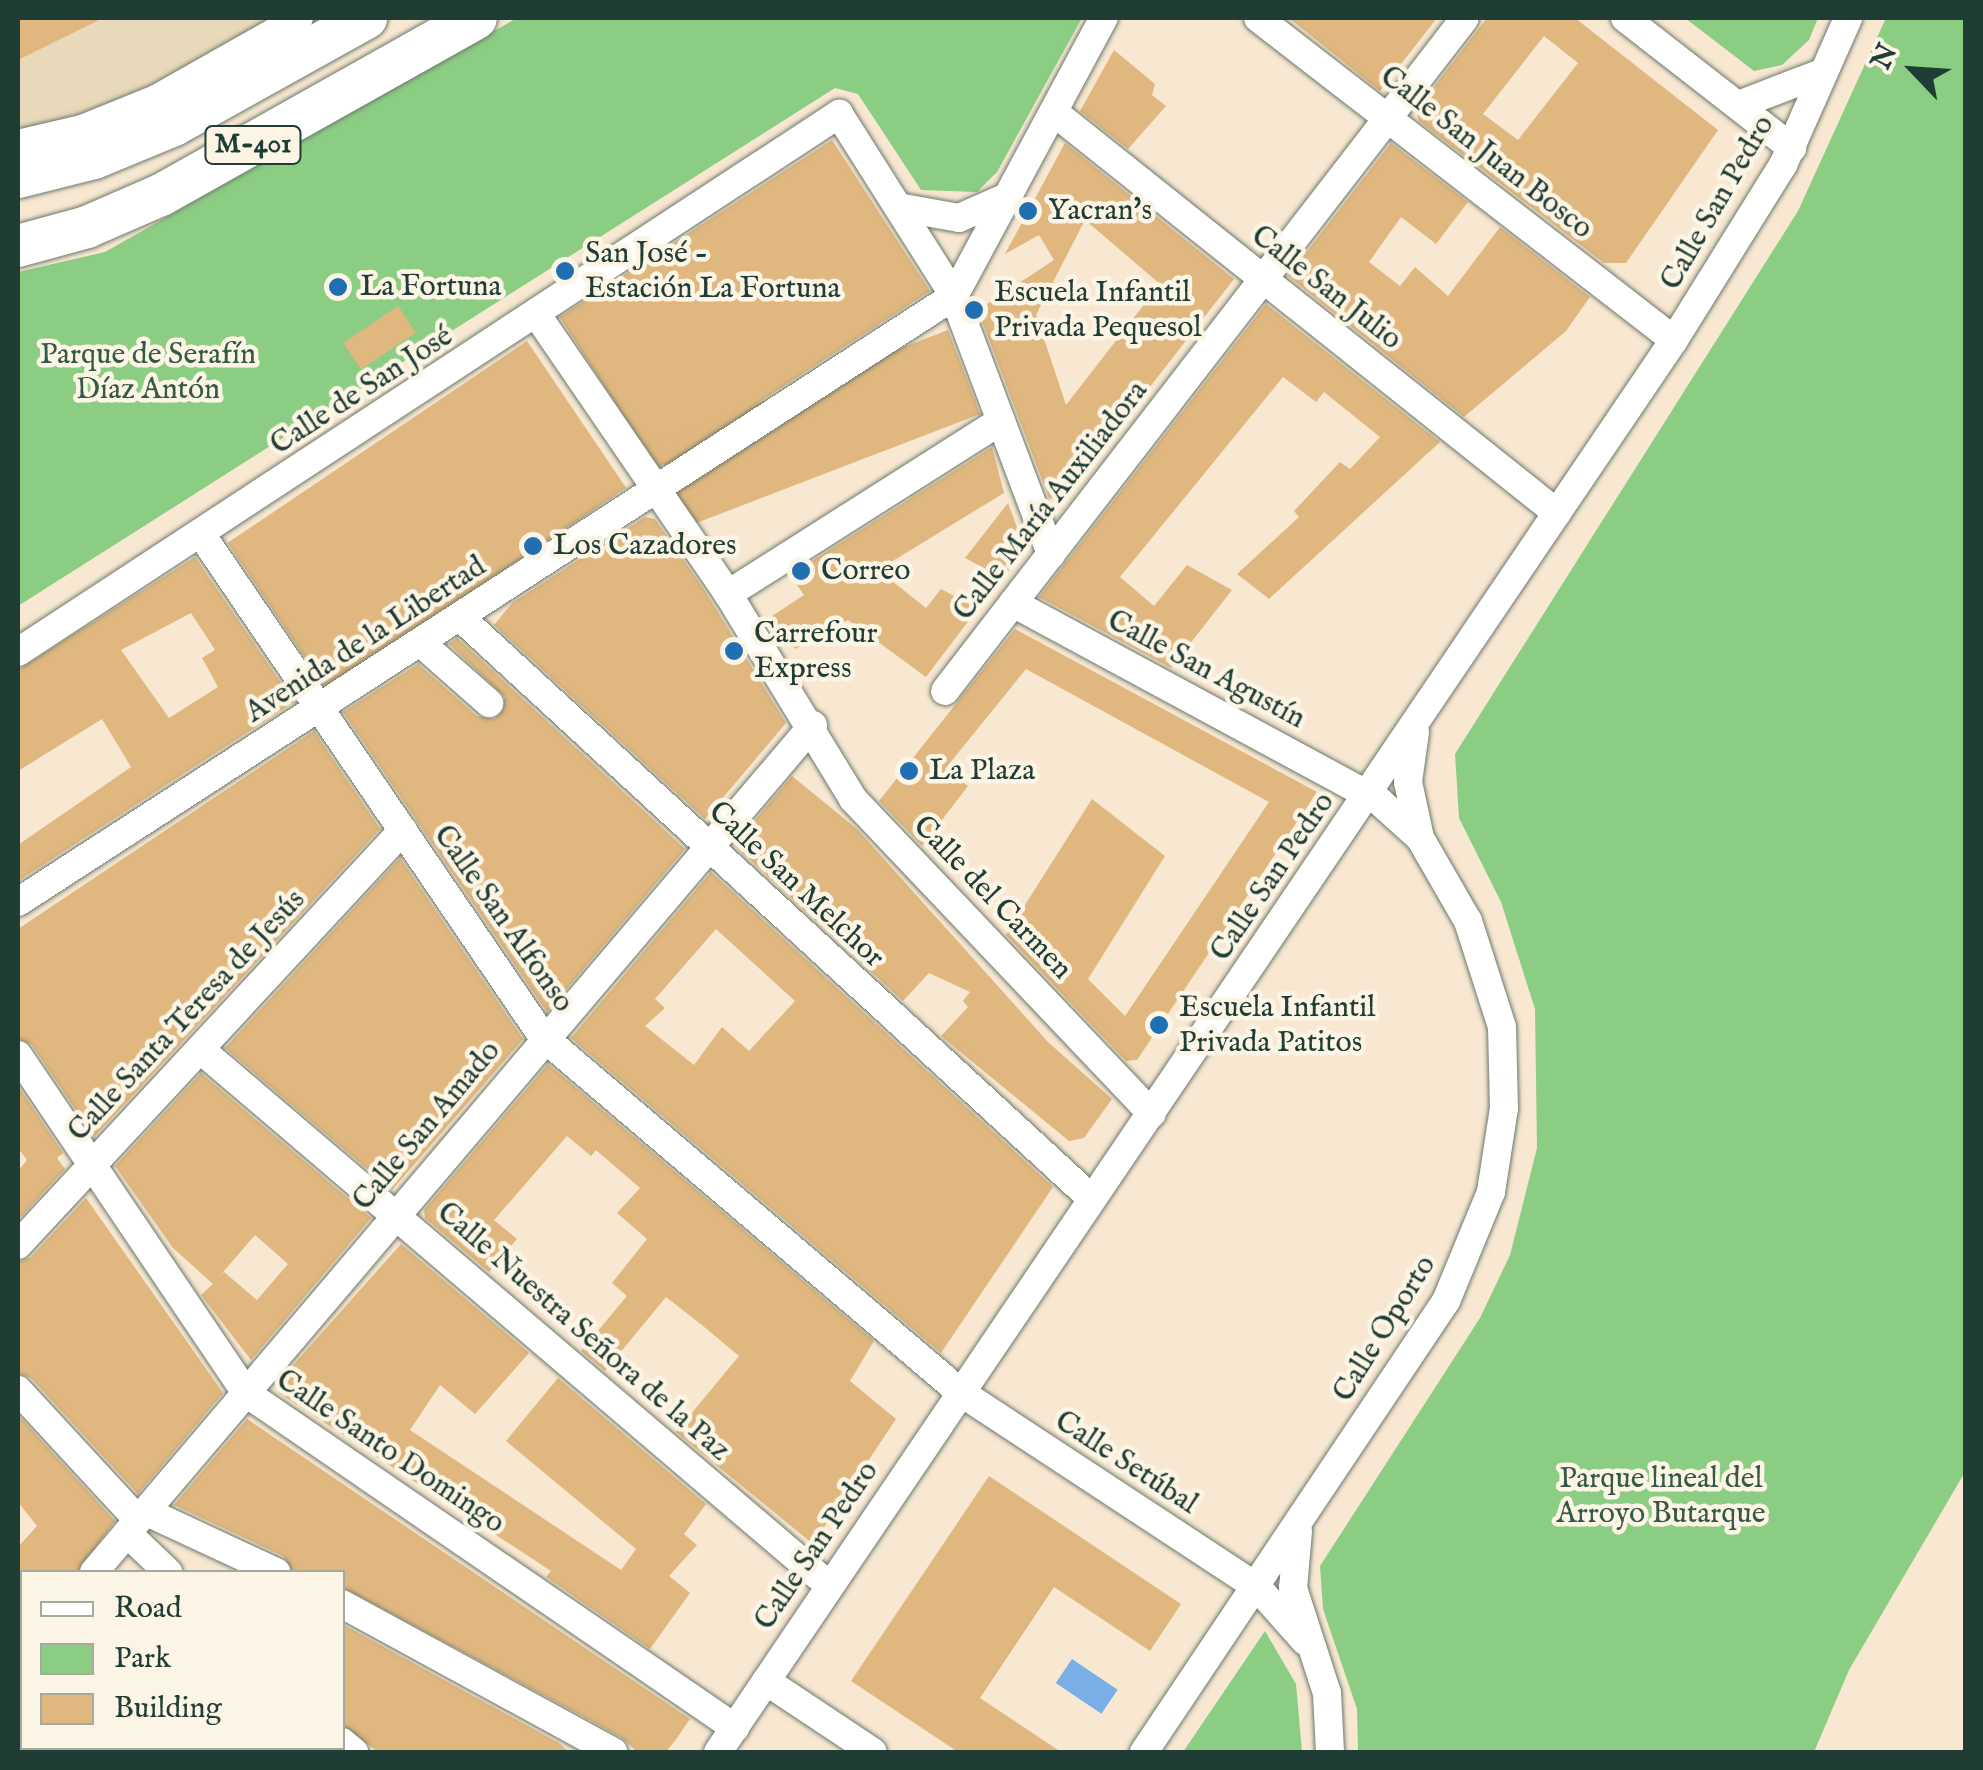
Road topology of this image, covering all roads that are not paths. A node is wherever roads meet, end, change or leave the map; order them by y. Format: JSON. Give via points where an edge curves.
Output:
{"nodes":[{"id":1,"x":299,"y":18,"type":"edge"},
{"id":2,"x":366,"y":18,"type":"edge"},
{"id":3,"x":476,"y":18,"type":"edge"},
{"id":4,"x":1104,"y":18,"type":"edge"},
{"id":5,"x":1258,"y":18,"type":"edge"},
{"id":6,"x":1465,"y":18,"type":"edge"},
{"id":7,"x":1624,"y":18,"type":"edge"},
{"id":8,"x":1848,"y":18,"type":"edge"},
{"id":9,"x":1824,"y":72,"type":"junction"},
{"id":10,"x":1741,"y":104,"type":"junction"},
{"id":11,"x":1054,"y":113,"type":"junction"},
{"id":12,"x":1388,"y":118,"type":"junction"},
{"id":13,"x":18,"y":144,"type":"edge"},
{"id":14,"x":1792,"y":148,"type":"junction"},
{"id":15,"x":18,"y":177,"type":"edge"},
{"id":16,"x":1009,"y":196,"type":"junction"},
{"id":17,"x":898,"y":207,"type":"junction"},
{"id":18,"x":18,"y":246,"type":"edge"},
{"id":19,"x":1262,"y":280,"type":"junction"},
{"id":20,"x":954,"y":296,"type":"junction"},
{"id":21,"x":537,"y":315,"type":"junction"},
{"id":22,"x":1674,"y":340,"type":"junction"},
{"id":23,"x":1001,"y":422,"type":"junction"},
{"id":24,"x":658,"y":491,"type":"junction"},
{"id":25,"x":1557,"y":514,"type":"junction"},
{"id":26,"x":201,"y":534,"type":"junction"},
{"id":27,"x":1051,"y":554,"type":"junction"},
{"id":28,"x":728,"y":594,"type":"junction"},
{"id":29,"x":1013,"y":603,"type":"junction"},
{"id":30,"x":460,"y":617,"type":"junction"},
{"id":31,"x":421,"y":643,"type":"junction"},
{"id":32,"x":18,"y":652,"type":"edge"},
{"id":33,"x":946,"y":691,"type":"dead end"},
{"id":34,"x":489,"y":704,"type":"dead end"},
{"id":35,"x":318,"y":711,"type":"junction"},
{"id":36,"x":1418,"y":720,"type":"junction"},
{"id":37,"x":813,"y":724,"type":"junction"},
{"id":38,"x":1368,"y":794,"type":"junction"},
{"id":39,"x":402,"y":830,"type":"junction"},
{"id":40,"x":1420,"y":838,"type":"junction"},
{"id":41,"x":705,"y":846,"type":"junction"},
{"id":42,"x":18,"y":902,"type":"edge"},
{"id":43,"x":544,"y":1036,"type":"junction"},
{"id":44,"x":201,"y":1050,"type":"junction"},
{"id":45,"x":18,"y":1054,"type":"edge"},
{"id":46,"x":1152,"y":1114,"type":"junction"},
{"id":47,"x":93,"y":1165,"type":"junction"},
{"id":48,"x":1090,"y":1198,"type":"junction"},
{"id":49,"x":396,"y":1214,"type":"junction"},
{"id":50,"x":18,"y":1245,"type":"edge"},
{"id":51,"x":18,"y":1390,"type":"edge"},
{"id":52,"x":960,"y":1392,"type":"junction"},
{"id":53,"x":246,"y":1393,"type":"junction"},
{"id":54,"x":1300,"y":1520,"type":"junction"},
{"id":55,"x":137,"y":1521,"type":"junction"},
{"id":56,"x":96,"y":1570,"type":"edge"},
{"id":57,"x":167,"y":1570,"type":"edge"},
{"id":58,"x":271,"y":1570,"type":"edge"},
{"id":59,"x":830,"y":1586,"type":"junction"},
{"id":60,"x":1257,"y":1588,"type":"junction"},
{"id":61,"x":345,"y":1606,"type":"edge"},
{"id":62,"x":1306,"y":1641,"type":"junction"},
{"id":63,"x":766,"y":1681,"type":"junction"},
{"id":64,"x":735,"y":1728,"type":"junction"},
{"id":65,"x":614,"y":1752,"type":"edge"},
{"id":66,"x":718,"y":1752,"type":"edge"},
{"id":67,"x":874,"y":1752,"type":"edge"},
{"id":68,"x":1144,"y":1752,"type":"edge"},
{"id":69,"x":1330,"y":1752,"type":"edge"}],
"edges":[{"from":1,"to":13,"type":"street","via":[[156,98],[82,130]]},
{"from":2,"to":15,"type":"main road","via":[[174,125],[94,158]]},
{"from":3,"to":18,"type":"main road","number":"M-401","via":[[160,195],[87,227]]},
{"from":4,"to":11,"type":"street","name":"Avenida de la Libertad"},
{"from":5,"to":12,"type":"street","name":"Calle San Juan Bosco"},
{"from":6,"to":12,"type":"street","name":"Calle María Auxiliadora"},
{"from":7,"to":10,"type":"street"},
{"from":8,"to":9,"type":"street","name":"Calle San Pedro"},
{"from":9,"to":10,"type":"street"},
{"from":9,"to":14,"type":"street","name":"Calle San Pedro"},
{"from":10,"to":14,"type":"street"},
{"from":11,"to":16,"type":"street","name":"Avenida de la Libertad"},
{"from":11,"to":19,"type":"street","name":"Calle San Julio"},
{"from":12,"to":19,"type":"street","name":"Calle María Auxiliadora"},
{"from":12,"to":22,"type":"street","name":"Calle San Juan Bosco"},
{"from":14,"to":22,"type":"street","name":"Calle San Pedro"},
{"from":16,"to":17,"type":"street","via":[[958,218]]},
{"from":16,"to":20,"type":"street","name":"Avenida de la Libertad"},
{"from":17,"to":20,"type":"street"},
{"from":17,"to":21,"type":"street","name":"Calle de San José","via":[[840,114]]},
{"from":19,"to":25,"type":"street","name":"Calle San Julio"},
{"from":19,"to":27,"type":"street","name":"Calle María Auxiliadora"},
{"from":20,"to":23,"type":"street"},
{"from":20,"to":24,"type":"street","name":"Avenida de la Libertad"},
{"from":21,"to":24,"type":"street","name":"Calle del Carmen"},
{"from":21,"to":26,"type":"street","name":"Calle de San José"},
{"from":22,"to":25,"type":"street","name":"Calle San Pedro"},
{"from":23,"to":27,"type":"street"},
{"from":23,"to":28,"type":"street"},
{"from":24,"to":28,"type":"street","name":"Calle del Carmen"},
{"from":24,"to":30,"type":"street","name":"Avenida de la Libertad"},
{"from":25,"to":36,"type":"street","name":"Calle San Pedro"},
{"from":26,"to":32,"type":"street","name":"Calle de San José"},
{"from":26,"to":35,"type":"street","name":"Calle San Alfonso"},
{"from":27,"to":29,"type":"street","name":"Calle María Auxiliadora"},
{"from":28,"to":37,"type":"street","name":"Calle del Carmen"},
{"from":29,"to":33,"type":"street","name":"Calle María Auxiliadora"},
{"from":29,"to":38,"type":"street","name":"Calle San Agustín"},
{"from":30,"to":31,"type":"street","name":"Avenida de la Libertad"},
{"from":30,"to":41,"type":"street","name":"Calle San Melchor"},
{"from":31,"to":34,"type":"street"},
{"from":31,"to":35,"type":"street","name":"Avenida de la Libertad"},
{"from":35,"to":39,"type":"street","name":"Calle San Alfonso"},
{"from":35,"to":42,"type":"street","name":"Avenida de la Libertad"},
{"from":36,"to":38,"type":"street","name":"Calle San Pedro"},
{"from":36,"to":40,"type":"street","name":"Calle Oporto","via":[[1408,782]]},
{"from":37,"to":41,"type":"street","name":"Calle San Amado"},
{"from":37,"to":46,"type":"street","name":"Calle del Carmen","via":[[853,799]]},
{"from":38,"to":40,"type":"street","name":"Calle Oporto"},
{"from":38,"to":46,"type":"street","name":"Calle San Pedro"},
{"from":39,"to":43,"type":"street","name":"Calle San Alfonso"},
{"from":39,"to":44,"type":"street","name":"Calle Santa Teresa de Jesús"},
{"from":40,"to":54,"type":"street","name":"Calle Oporto","via":[[1468,921],[1502,1027],[1499,1150],[1478,1228],[1446,1301]]},
{"from":41,"to":43,"type":"street","name":"Calle San Amado"},
{"from":41,"to":48,"type":"street","name":"Calle San Melchor"},
{"from":43,"to":49,"type":"street","name":"Calle San Amado"},
{"from":43,"to":52,"type":"street","name":"Calle San Alfonso"},
{"from":44,"to":47,"type":"street","name":"Calle Santa Teresa de Jesús"},
{"from":44,"to":49,"type":"street","name":"Calle Nuestra Señora de la Paz"},
{"from":45,"to":47,"type":"street","name":"Calle Santo Domingo"},
{"from":46,"to":48,"type":"street","name":"Calle San Pedro"},
{"from":47,"to":50,"type":"street","name":"Calle Santa Teresa de Jesús"},
{"from":47,"to":53,"type":"street","name":"Calle Santo Domingo"},
{"from":48,"to":52,"type":"street","name":"Calle San Pedro"},
{"from":49,"to":53,"type":"street","name":"Calle San Amado"},
{"from":49,"to":59,"type":"street","name":"Calle Nuestra Señora de la Paz"},
{"from":51,"to":55,"type":"street"},
{"from":52,"to":59,"type":"street","name":"Calle San Pedro"},
{"from":52,"to":60,"type":"street","name":"Calle Setúbal"},
{"from":53,"to":55,"type":"street","name":"Calle San Amado"},
{"from":53,"to":64,"type":"street","name":"Calle Santo Domingo"},
{"from":54,"to":60,"type":"street","name":"Calle Oporto"},
{"from":54,"to":62,"type":"street","via":[[1292,1578]]},
{"from":55,"to":56,"type":"street","name":"Calle San Amado"},
{"from":55,"to":57,"type":"street"},
{"from":55,"to":58,"type":"street"},
{"from":59,"to":63,"type":"street","name":"Calle San Pedro"},
{"from":60,"to":62,"type":"street","name":"Calle Setúbal"},
{"from":60,"to":68,"type":"street","name":"Calle Oporto"},
{"from":61,"to":65,"type":"street"},
{"from":62,"to":69,"type":"street","via":[[1327,1692]]},
{"from":63,"to":64,"type":"street","name":"Calle San Pedro"},
{"from":63,"to":67,"type":"street"},
{"from":64,"to":66,"type":"street","name":"Calle San Pedro"}]}
